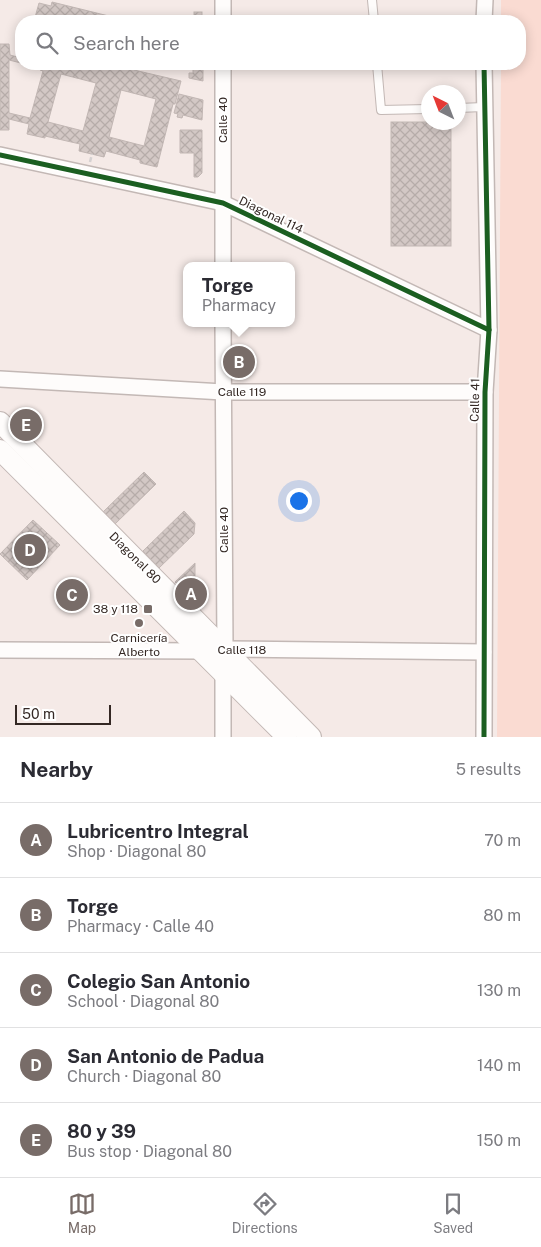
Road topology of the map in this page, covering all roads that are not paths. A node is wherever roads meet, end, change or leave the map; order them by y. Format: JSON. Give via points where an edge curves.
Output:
{"nodes":[{"id":1,"x":222,"y":0,"type":"edge"},
{"id":2,"x":372,"y":0,"type":"edge"},
{"id":3,"x":485,"y":0,"type":"edge"},
{"id":4,"x":222,"y":15,"type":"edge"},
{"id":5,"x":373,"y":15,"type":"edge"},
{"id":6,"x":484,"y":15,"type":"edge"},
{"id":7,"x":222,"y":70,"type":"edge"},
{"id":8,"x":378,"y":70,"type":"edge"},
{"id":9,"x":484,"y":70,"type":"edge"},
{"id":10,"x":484,"y":107,"type":"junction"},
{"id":11,"x":466,"y":108,"type":"edge"},
{"id":12,"x":421,"y":109,"type":"edge"},
{"id":13,"x":0,"y":155,"type":"edge"},
{"id":14,"x":222,"y":203,"type":"junction"},
{"id":15,"x":222,"y":262,"type":"edge"},
{"id":16,"x":222,"y":327,"type":"edge"},
{"id":17,"x":489,"y":330,"type":"junction"},
{"id":18,"x":0,"y":380,"type":"edge"},
{"id":19,"x":222,"y":392,"type":"junction"},
{"id":20,"x":485,"y":392,"type":"junction"},
{"id":21,"x":0,"y":422,"type":"edge"},
{"id":22,"x":0,"y":450,"type":"edge"},
{"id":23,"x":225,"y":649,"type":"junction"},
{"id":24,"x":0,"y":650,"type":"edge"},
{"id":25,"x":201,"y":651,"type":"junction"},
{"id":26,"x":484,"y":652,"type":"junction"},
{"id":27,"x":222,"y":672,"type":"junction"},
{"id":28,"x":223,"y":737,"type":"edge"},
{"id":29,"x":287,"y":737,"type":"edge"},
{"id":30,"x":311,"y":737,"type":"edge"},
{"id":31,"x":484,"y":737,"type":"edge"}],
"edges":[{"from":1,"to":4,"type":"street"},
{"from":2,"to":5,"type":"lane"},
{"from":3,"to":6,"type":"street"},
{"from":7,"to":14,"type":"street","name":"Calle 40"},
{"from":8,"to":12,"type":"lane","via":[[381,110]]},
{"from":9,"to":10,"type":"street","name":"Calle 41"},
{"from":10,"to":11,"type":"lane"},
{"from":10,"to":17,"type":"street","name":"Calle 41"},
{"from":13,"to":14,"type":"street","name":"Diagonal 114"},
{"from":14,"to":15,"type":"street","name":"Calle 40"},
{"from":14,"to":17,"type":"street","name":"Diagonal 114"},
{"from":16,"to":19,"type":"street","name":"Calle 40"},
{"from":17,"to":20,"type":"street","name":"Calle 41"},
{"from":18,"to":19,"type":"street","name":"Calle 119"},
{"from":19,"to":20,"type":"street","name":"Calle 119"},
{"from":19,"to":23,"type":"street","name":"Calle 40"},
{"from":20,"to":26,"type":"street","name":"Calle 41"},
{"from":21,"to":23,"type":"main road","name":"Diagonal 80"},
{"from":22,"to":25,"type":"main road","name":"Diagonal 80"},
{"from":23,"to":25,"type":"street","name":"Calle 118"},
{"from":23,"to":26,"type":"street","name":"Calle 118"},
{"from":23,"to":27,"type":"street","name":"Calle 40"},
{"from":23,"to":30,"type":"main road","name":"Diagonal 80"},
{"from":24,"to":25,"type":"street","name":"Calle 118"},
{"from":25,"to":27,"type":"main road","name":"Diagonal 80"},
{"from":26,"to":31,"type":"street","name":"Calle 41"},
{"from":27,"to":28,"type":"street","name":"Calle 40"},
{"from":27,"to":29,"type":"main road","name":"Diagonal 80"}]}
